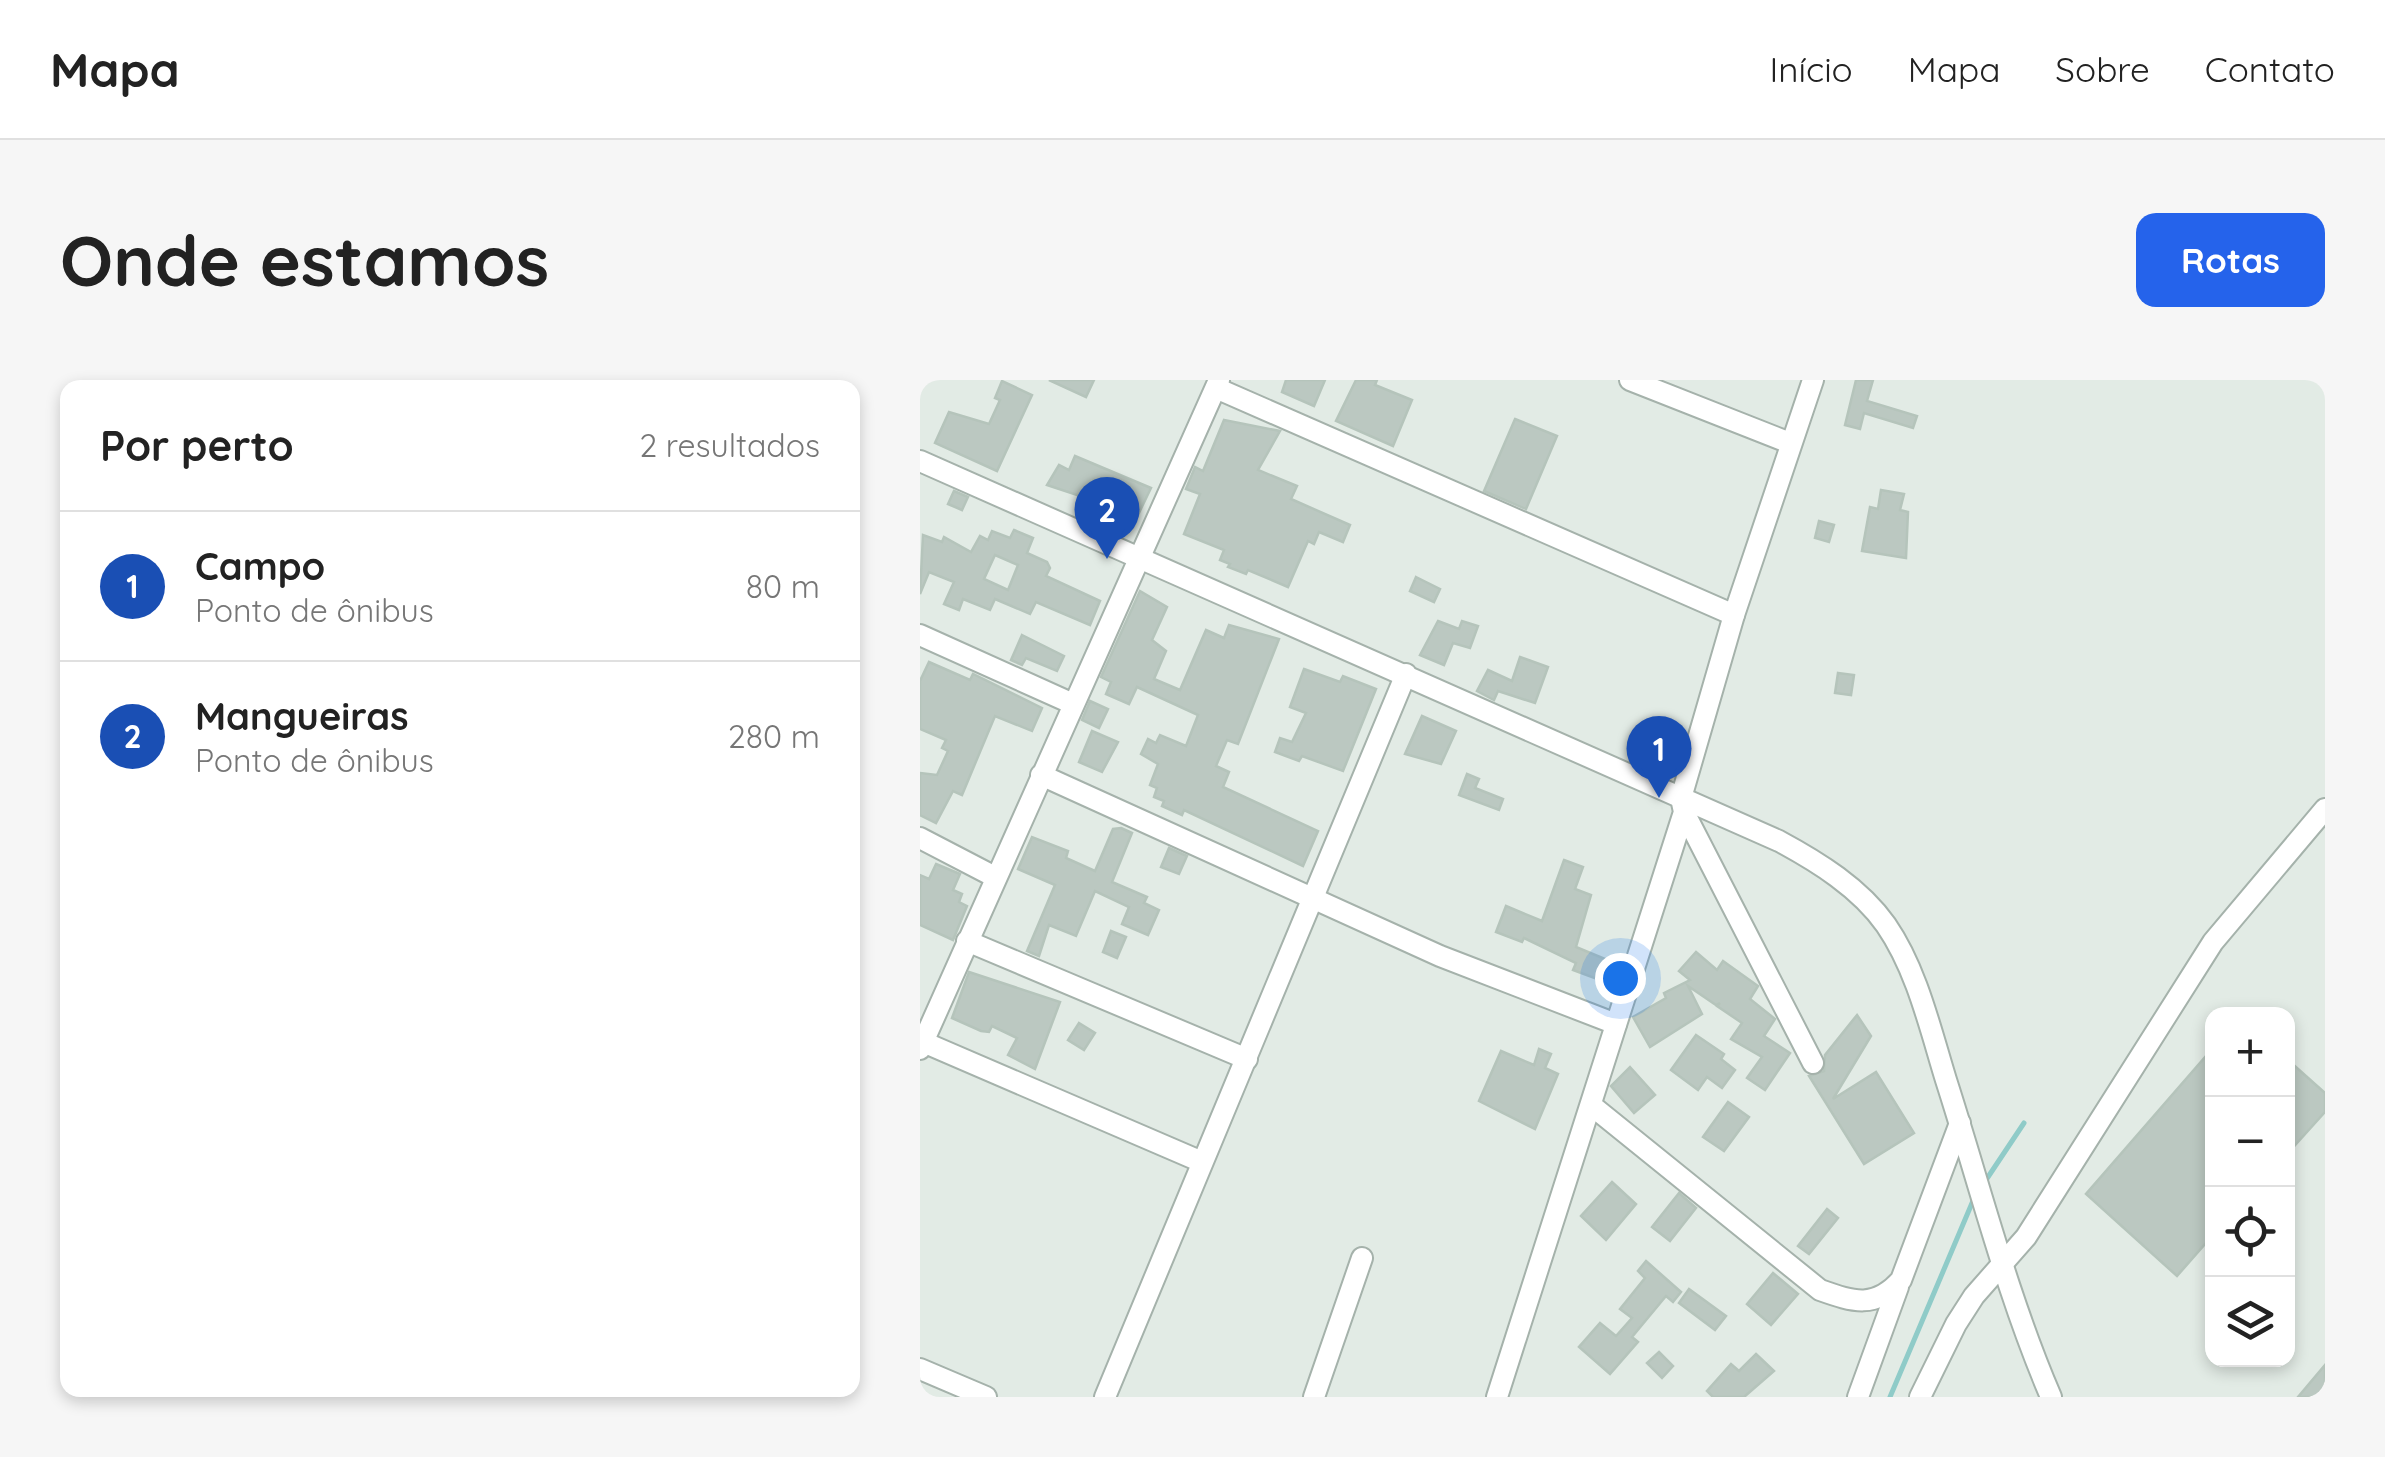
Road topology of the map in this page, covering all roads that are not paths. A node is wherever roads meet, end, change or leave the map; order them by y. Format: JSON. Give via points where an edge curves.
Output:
{"nodes":[{"id":1,"x":1630,"y":380,"type":"edge"},
{"id":2,"x":1813,"y":380,"type":"edge"},
{"id":3,"x":1217,"y":384,"type":"edge"},
{"id":4,"x":1790,"y":443,"type":"junction"},
{"id":5,"x":920,"y":461,"type":"edge"},
{"id":6,"x":1140,"y":557,"type":"junction"},
{"id":7,"x":1734,"y":615,"type":"junction"},
{"id":8,"x":920,"y":635,"type":"edge"},
{"id":9,"x":1406,"y":674,"type":"junction"},
{"id":10,"x":1072,"y":703,"type":"junction"},
{"id":11,"x":1041,"y":775,"type":"junction"},
{"id":12,"x":1683,"y":805,"type":"junction"},
{"id":13,"x":2325,"y":809,"type":"edge"},
{"id":14,"x":920,"y":838,"type":"edge"},
{"id":15,"x":995,"y":877,"type":"junction"},
{"id":16,"x":1316,"y":898,"type":"junction"},
{"id":17,"x":967,"y":941,"type":"junction"},
{"id":18,"x":1616,"y":1024,"type":"junction"},
{"id":19,"x":921,"y":1045,"type":"edge"},
{"id":20,"x":1247,"y":1059,"type":"junction"},
{"id":21,"x":1813,"y":1063,"type":"dead end"},
{"id":22,"x":1591,"y":1105,"type":"junction"},
{"id":23,"x":1960,"y":1123,"type":"junction"},
{"id":24,"x":1202,"y":1162,"type":"junction"},
{"id":25,"x":1362,"y":1258,"type":"dead end"},
{"id":26,"x":2003,"y":1267,"type":"junction"},
{"id":27,"x":1901,"y":1280,"type":"junction"},
{"id":28,"x":920,"y":1369,"type":"edge"},
{"id":29,"x":986,"y":1397,"type":"edge"},
{"id":30,"x":1105,"y":1397,"type":"edge"},
{"id":31,"x":1314,"y":1397,"type":"edge"},
{"id":32,"x":1496,"y":1397,"type":"edge"},
{"id":33,"x":1858,"y":1397,"type":"edge"},
{"id":34,"x":1920,"y":1397,"type":"edge"},
{"id":35,"x":2051,"y":1397,"type":"edge"}],
"edges":[{"from":1,"to":4,"type":"street"},
{"from":2,"to":4,"type":"street"},
{"from":3,"to":6,"type":"street"},
{"from":3,"to":7,"type":"street"},
{"from":4,"to":7,"type":"street"},
{"from":5,"to":6,"type":"street"},
{"from":6,"to":9,"type":"street"},
{"from":6,"to":10,"type":"street"},
{"from":7,"to":12,"type":"street"},
{"from":8,"to":10,"type":"street"},
{"from":9,"to":12,"type":"street"},
{"from":9,"to":16,"type":"street"},
{"from":10,"to":11,"type":"street"},
{"from":11,"to":15,"type":"street"},
{"from":11,"to":16,"type":"street"},
{"from":12,"to":18,"type":"street"},
{"from":12,"to":21,"type":"street"},
{"from":12,"to":23,"type":"street","via":[[1802,854],[1873,909],[1918,990]]},
{"from":13,"to":26,"type":"street","via":[[2213,942]]},
{"from":14,"to":15,"type":"street"},
{"from":15,"to":17,"type":"street"},
{"from":16,"to":18,"type":"street","via":[[1440,956]]},
{"from":16,"to":20,"type":"street"},
{"from":17,"to":19,"type":"street"},
{"from":17,"to":20,"type":"street"},
{"from":18,"to":22,"type":"street"},
{"from":19,"to":24,"type":"street"},
{"from":20,"to":24,"type":"street"},
{"from":22,"to":27,"type":"street","via":[[1820,1290],[1875,1301]]},
{"from":22,"to":32,"type":"street"},
{"from":23,"to":26,"type":"street"},
{"from":23,"to":27,"type":"street"},
{"from":24,"to":30,"type":"street"},
{"from":25,"to":31,"type":"street"},
{"from":26,"to":34,"type":"street","via":[[1956,1324]]},
{"from":26,"to":35,"type":"street"},
{"from":27,"to":33,"type":"street"},
{"from":28,"to":29,"type":"street"}]}
